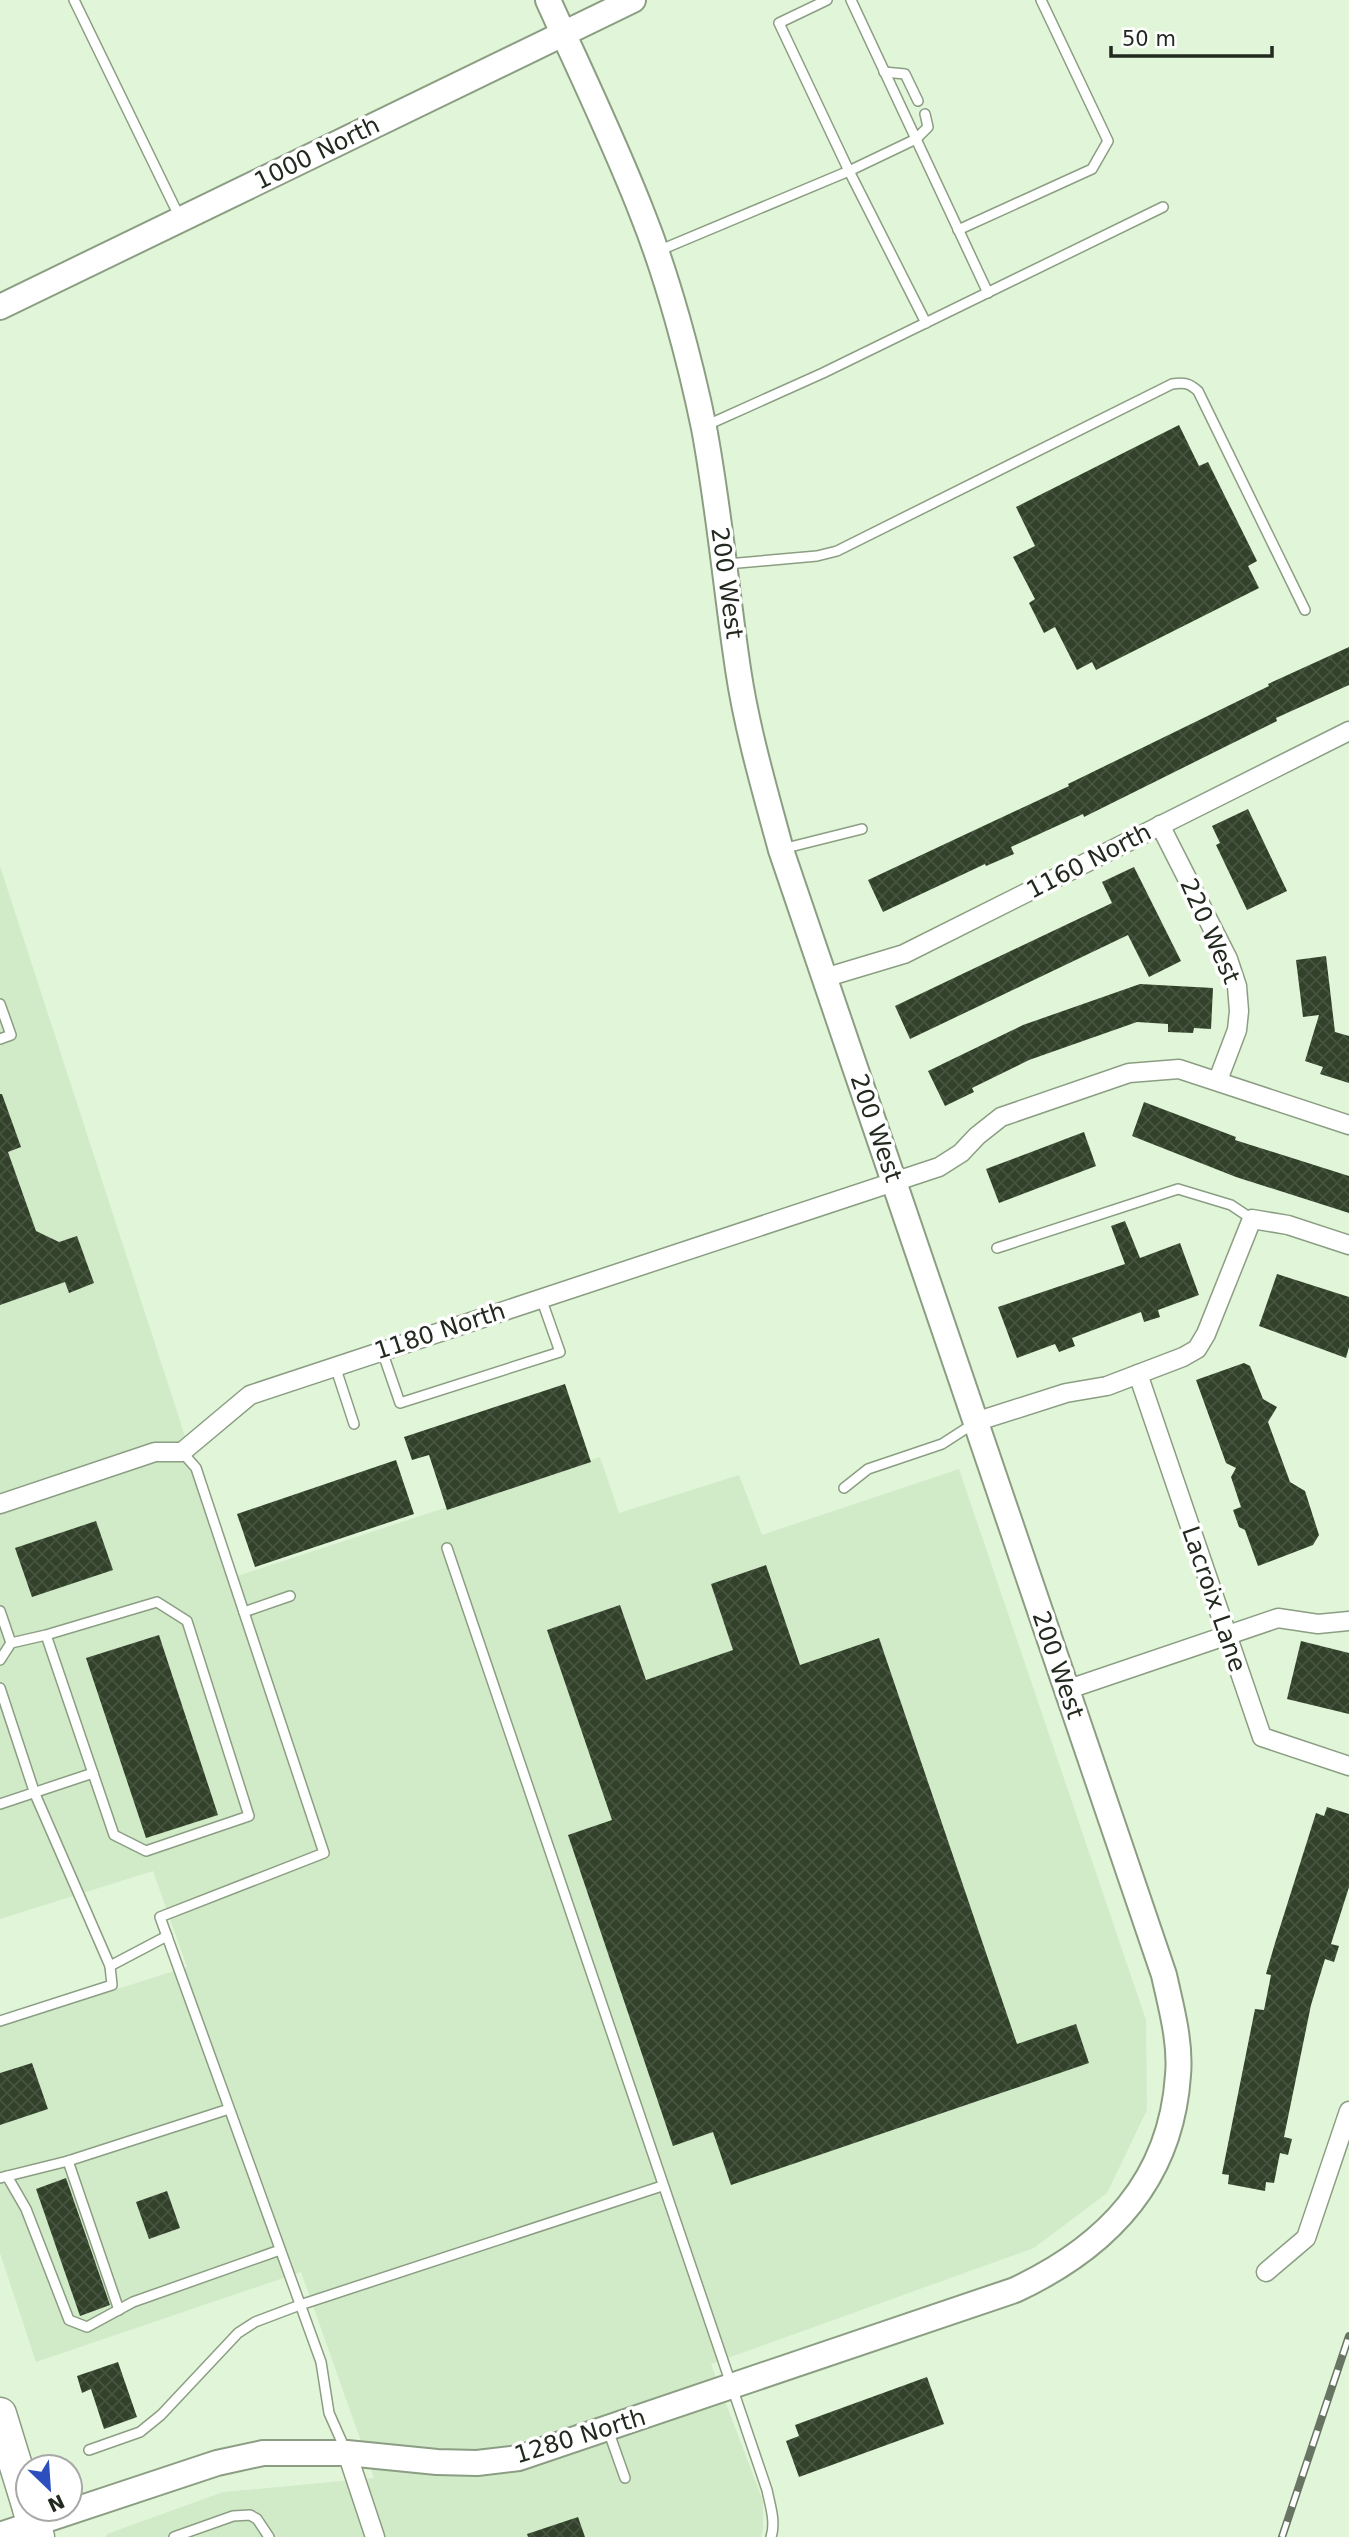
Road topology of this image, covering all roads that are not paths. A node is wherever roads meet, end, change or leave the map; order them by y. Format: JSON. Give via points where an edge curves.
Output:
{"nodes":[{"id":1,"x":75,"y":0,"type":"edge"},
{"id":2,"x":548,"y":0,"type":"edge"},
{"id":3,"x":634,"y":0,"type":"edge"},
{"id":4,"x":827,"y":0,"type":"edge"},
{"id":5,"x":850,"y":0,"type":"edge"},
{"id":6,"x":1041,"y":0,"type":"edge"},
{"id":7,"x":563,"y":34,"type":"junction"},
{"id":8,"x":884,"y":72,"type":"junction"},
{"id":9,"x":918,"y":101,"type":"dead end"},
{"id":10,"x":925,"y":114,"type":"dead end"},
{"id":11,"x":915,"y":139,"type":"junction"},
{"id":12,"x":849,"y":171,"type":"junction"},
{"id":13,"x":1163,"y":207,"type":"dead end"},
{"id":14,"x":180,"y":220,"type":"junction"},
{"id":15,"x":958,"y":230,"type":"junction"},
{"id":16,"x":656,"y":252,"type":"junction"},
{"id":17,"x":988,"y":293,"type":"junction"},
{"id":18,"x":0,"y":307,"type":"edge"},
{"id":19,"x":926,"y":323,"type":"junction"},
{"id":20,"x":703,"y":426,"type":"junction"},
{"id":21,"x":726,"y":564,"type":"junction"},
{"id":22,"x":1306,"y":610,"type":"dead end"},
{"id":23,"x":1349,"y":731,"type":"edge"},
{"id":24,"x":1160,"y":825,"type":"junction"},
{"id":25,"x":862,"y":829,"type":"dead end"},
{"id":26,"x":781,"y":850,"type":"junction"},
{"id":27,"x":824,"y":978,"type":"junction"},
{"id":28,"x":0,"y":1004,"type":"edge"},
{"id":29,"x":0,"y":1039,"type":"edge"},
{"id":30,"x":1219,"y":1080,"type":"junction"},
{"id":31,"x":1349,"y":1125,"type":"edge"},
{"id":32,"x":894,"y":1180,"type":"junction"},
{"id":33,"x":1252,"y":1219,"type":"junction"},
{"id":34,"x":1349,"y":1245,"type":"edge"},
{"id":35,"x":998,"y":1248,"type":"dead end"},
{"id":36,"x":541,"y":1298,"type":"junction"},
{"id":37,"x":382,"y":1351,"type":"junction"},
{"id":38,"x":335,"y":1366,"type":"junction"},
{"id":39,"x":1138,"y":1374,"type":"junction"},
{"id":40,"x":975,"y":1422,"type":"junction"},
{"id":41,"x":354,"y":1424,"type":"dead end"},
{"id":42,"x":182,"y":1452,"type":"junction"},
{"id":43,"x":845,"y":1488,"type":"dead end"},
{"id":44,"x":0,"y":1504,"type":"edge"},
{"id":45,"x":447,"y":1548,"type":"dead end"},
{"id":46,"x":290,"y":1596,"type":"dead end"},
{"id":47,"x":0,"y":1611,"type":"edge"},
{"id":48,"x":244,"y":1612,"type":"junction"},
{"id":49,"x":1349,"y":1620,"type":"edge"},
{"id":50,"x":1225,"y":1634,"type":"junction"},
{"id":51,"x":46,"y":1635,"type":"junction"},
{"id":52,"x":11,"y":1643,"type":"junction"},
{"id":53,"x":0,"y":1660,"type":"edge"},
{"id":54,"x":0,"y":1688,"type":"edge"},
{"id":55,"x":1066,"y":1689,"type":"junction"},
{"id":56,"x":1349,"y":1766,"type":"edge"},
{"id":57,"x":93,"y":1773,"type":"junction"},
{"id":58,"x":35,"y":1794,"type":"junction"},
{"id":59,"x":0,"y":1804,"type":"edge"},
{"id":60,"x":167,"y":1936,"type":"junction"},
{"id":61,"x":110,"y":1966,"type":"junction"},
{"id":62,"x":0,"y":2021,"type":"edge"},
{"id":63,"x":229,"y":2109,"type":"junction"},
{"id":64,"x":1349,"y":2111,"type":"edge"},
{"id":65,"x":68,"y":2161,"type":"junction"},
{"id":66,"x":3,"y":2177,"type":"edge"},
{"id":67,"x":662,"y":2186,"type":"junction"},
{"id":68,"x":1126,"y":2210,"type":"joint"},
{"id":69,"x":280,"y":2250,"type":"junction"},
{"id":70,"x":1266,"y":2272,"type":"dead end"},
{"id":71,"x":300,"y":2305,"type":"junction"},
{"id":72,"x":119,"y":2310,"type":"junction"},
{"id":73,"x":730,"y":2387,"type":"junction"},
{"id":74,"x":0,"y":2414,"type":"edge"},
{"id":75,"x":608,"y":2429,"type":"junction"},
{"id":76,"x":89,"y":2450,"type":"dead end"},
{"id":77,"x":347,"y":2453,"type":"junction"},
{"id":78,"x":14,"y":2460,"type":"edge"},
{"id":79,"x":625,"y":2478,"type":"dead end"},
{"id":80,"x":84,"y":2503,"type":"edge"},
{"id":81,"x":24,"y":2523,"type":"edge"},
{"id":82,"x":0,"y":2535,"type":"edge"},
{"id":83,"x":174,"y":2537,"type":"edge"},
{"id":84,"x":269,"y":2537,"type":"edge"},
{"id":85,"x":375,"y":2537,"type":"edge"},
{"id":86,"x":771,"y":2537,"type":"edge"}],
"edges":[{"from":1,"to":14,"type":"lane"},
{"from":2,"to":7,"type":"street","name":"200 West"},
{"from":3,"to":7,"type":"street","name":"1000 North"},
{"from":4,"to":12,"type":"lane","via":[[779,23]]},
{"from":5,"to":8,"type":"lane"},
{"from":6,"to":15,"type":"lane","via":[[1108,141],[1091,169]]},
{"from":7,"to":14,"type":"street","name":"1000 North"},
{"from":7,"to":16,"type":"street","name":"200 West"},
{"from":8,"to":9,"type":"lane","via":[[905,74]]},
{"from":8,"to":11,"type":"lane"},
{"from":10,"to":11,"type":"lane","via":[[928,127]]},
{"from":11,"to":12,"type":"lane"},
{"from":11,"to":15,"type":"lane"},
{"from":12,"to":16,"type":"lane"},
{"from":12,"to":19,"type":"lane"},
{"from":13,"to":17,"type":"lane"},
{"from":14,"to":18,"type":"street","name":"1000 North"},
{"from":15,"to":17,"type":"lane"},
{"from":16,"to":20,"type":"street","name":"200 West"},
{"from":17,"to":19,"type":"lane"},
{"from":19,"to":20,"type":"lane"},
{"from":20,"to":21,"type":"street","name":"200 West"},
{"from":21,"to":22,"type":"lane","via":[[846,548],[1182,382],[1198,391]]},
{"from":21,"to":26,"type":"street","name":"200 West","via":[[738,671]]},
{"from":23,"to":24,"type":"street","name":"1160 North"},
{"from":24,"to":27,"type":"street","name":"1160 North","via":[[904,954]]},
{"from":24,"to":30,"type":"street","name":"220 West","via":[[1228,959],[1237,986],[1237,1030]]},
{"from":25,"to":26,"type":"lane"},
{"from":26,"to":27,"type":"street","name":"200 West"},
{"from":27,"to":32,"type":"street","name":"200 West"},
{"from":28,"to":29,"type":"lane","via":[[11,1035]]},
{"from":30,"to":31,"type":"street","name":"1180 North"},
{"from":30,"to":32,"type":"street","name":"1180 North","via":[[1179,1069],[1129,1073],[1001,1117],[939,1167]]},
{"from":32,"to":36,"type":"street","name":"1180 North"},
{"from":32,"to":40,"type":"street","name":"200 West"},
{"from":33,"to":34,"type":"street","via":[[1288,1225]]},
{"from":33,"to":35,"type":"lane","via":[[1231,1205],[1178,1189]]},
{"from":33,"to":39,"type":"street","via":[[1197,1349]]},
{"from":36,"to":37,"type":"street","name":"1180 North"},
{"from":36,"to":37,"type":"lane","via":[[560,1352],[400,1403]]},
{"from":37,"to":38,"type":"street","name":"1180 North"},
{"from":38,"to":41,"type":"lane"},
{"from":38,"to":42,"type":"street","name":"1180 North","via":[[250,1395]]},
{"from":39,"to":40,"type":"street"},
{"from":39,"to":50,"type":"street","name":"Lacroix Lane"},
{"from":40,"to":43,"type":"lane","via":[[942,1444],[868,1469]]},
{"from":40,"to":55,"type":"street","name":"200 West"},
{"from":42,"to":44,"type":"street","via":[[155,1452]]},
{"from":42,"to":48,"type":"lane","via":[[196,1468]]},
{"from":45,"to":67,"type":"lane"},
{"from":46,"to":48,"type":"lane"},
{"from":47,"to":52,"type":"lane"},
{"from":48,"to":60,"type":"lane","via":[[324,1853],[160,1917]]},
{"from":49,"to":50,"type":"street","via":[[1318,1624],[1278,1618]]},
{"from":50,"to":55,"type":"street"},
{"from":50,"to":56,"type":"street","name":"Lacroix Lane","via":[[1262,1737]]},
{"from":51,"to":52,"type":"lane"},
{"from":51,"to":57,"type":"lane"},
{"from":51,"to":57,"type":"lane","via":[[157,1602],[187,1621],[249,1816],[146,1851],[114,1835]]},
{"from":52,"to":53,"type":"lane"},
{"from":54,"to":58,"type":"lane"},
{"from":55,"to":68,"type":"street","name":"200 West","via":[[1164,1975],[1175,2024],[1179,2074],[1170,2128],[1153,2172]]},
{"from":57,"to":58,"type":"lane"},
{"from":58,"to":59,"type":"lane"},
{"from":58,"to":61,"type":"lane"},
{"from":60,"to":61,"type":"lane"},
{"from":60,"to":63,"type":"lane"},
{"from":61,"to":62,"type":"lane","via":[[113,1985]]},
{"from":63,"to":65,"type":"lane"},
{"from":63,"to":69,"type":"lane"},
{"from":64,"to":70,"type":"street","via":[[1306,2238]]},
{"from":65,"to":66,"type":"lane"},
{"from":65,"to":72,"type":"lane"},
{"from":66,"to":72,"type":"lane","via":[[26,2210],[69,2320],[87,2327]]},
{"from":67,"to":71,"type":"lane"},
{"from":67,"to":73,"type":"lane"},
{"from":68,"to":73,"type":"street","name":"1280 North","via":[[1087,2249],[1051,2274],[1016,2290]]},
{"from":69,"to":71,"type":"lane"},
{"from":69,"to":72,"type":"lane"},
{"from":71,"to":76,"type":"lane","via":[[239,2333],[161,2416],[140,2432]]},
{"from":71,"to":77,"type":"lane","via":[[321,2362],[329,2413]]},
{"from":73,"to":75,"type":"street","name":"1280 North"},
{"from":73,"to":86,"type":"lane","via":[[772,2511]]},
{"from":74,"to":78,"type":"highway"},
{"from":75,"to":77,"type":"street","name":"1280 North","via":[[519,2458],[477,2463]]},
{"from":75,"to":79,"type":"lane"},
{"from":77,"to":80,"type":"street","name":"1280 North","via":[[263,2453]]},
{"from":77,"to":85,"type":"street"},
{"from":81,"to":82,"type":"street","name":"1280 North"},
{"from":83,"to":84,"type":"lane","via":[[242,2514],[257,2519]]}]}
